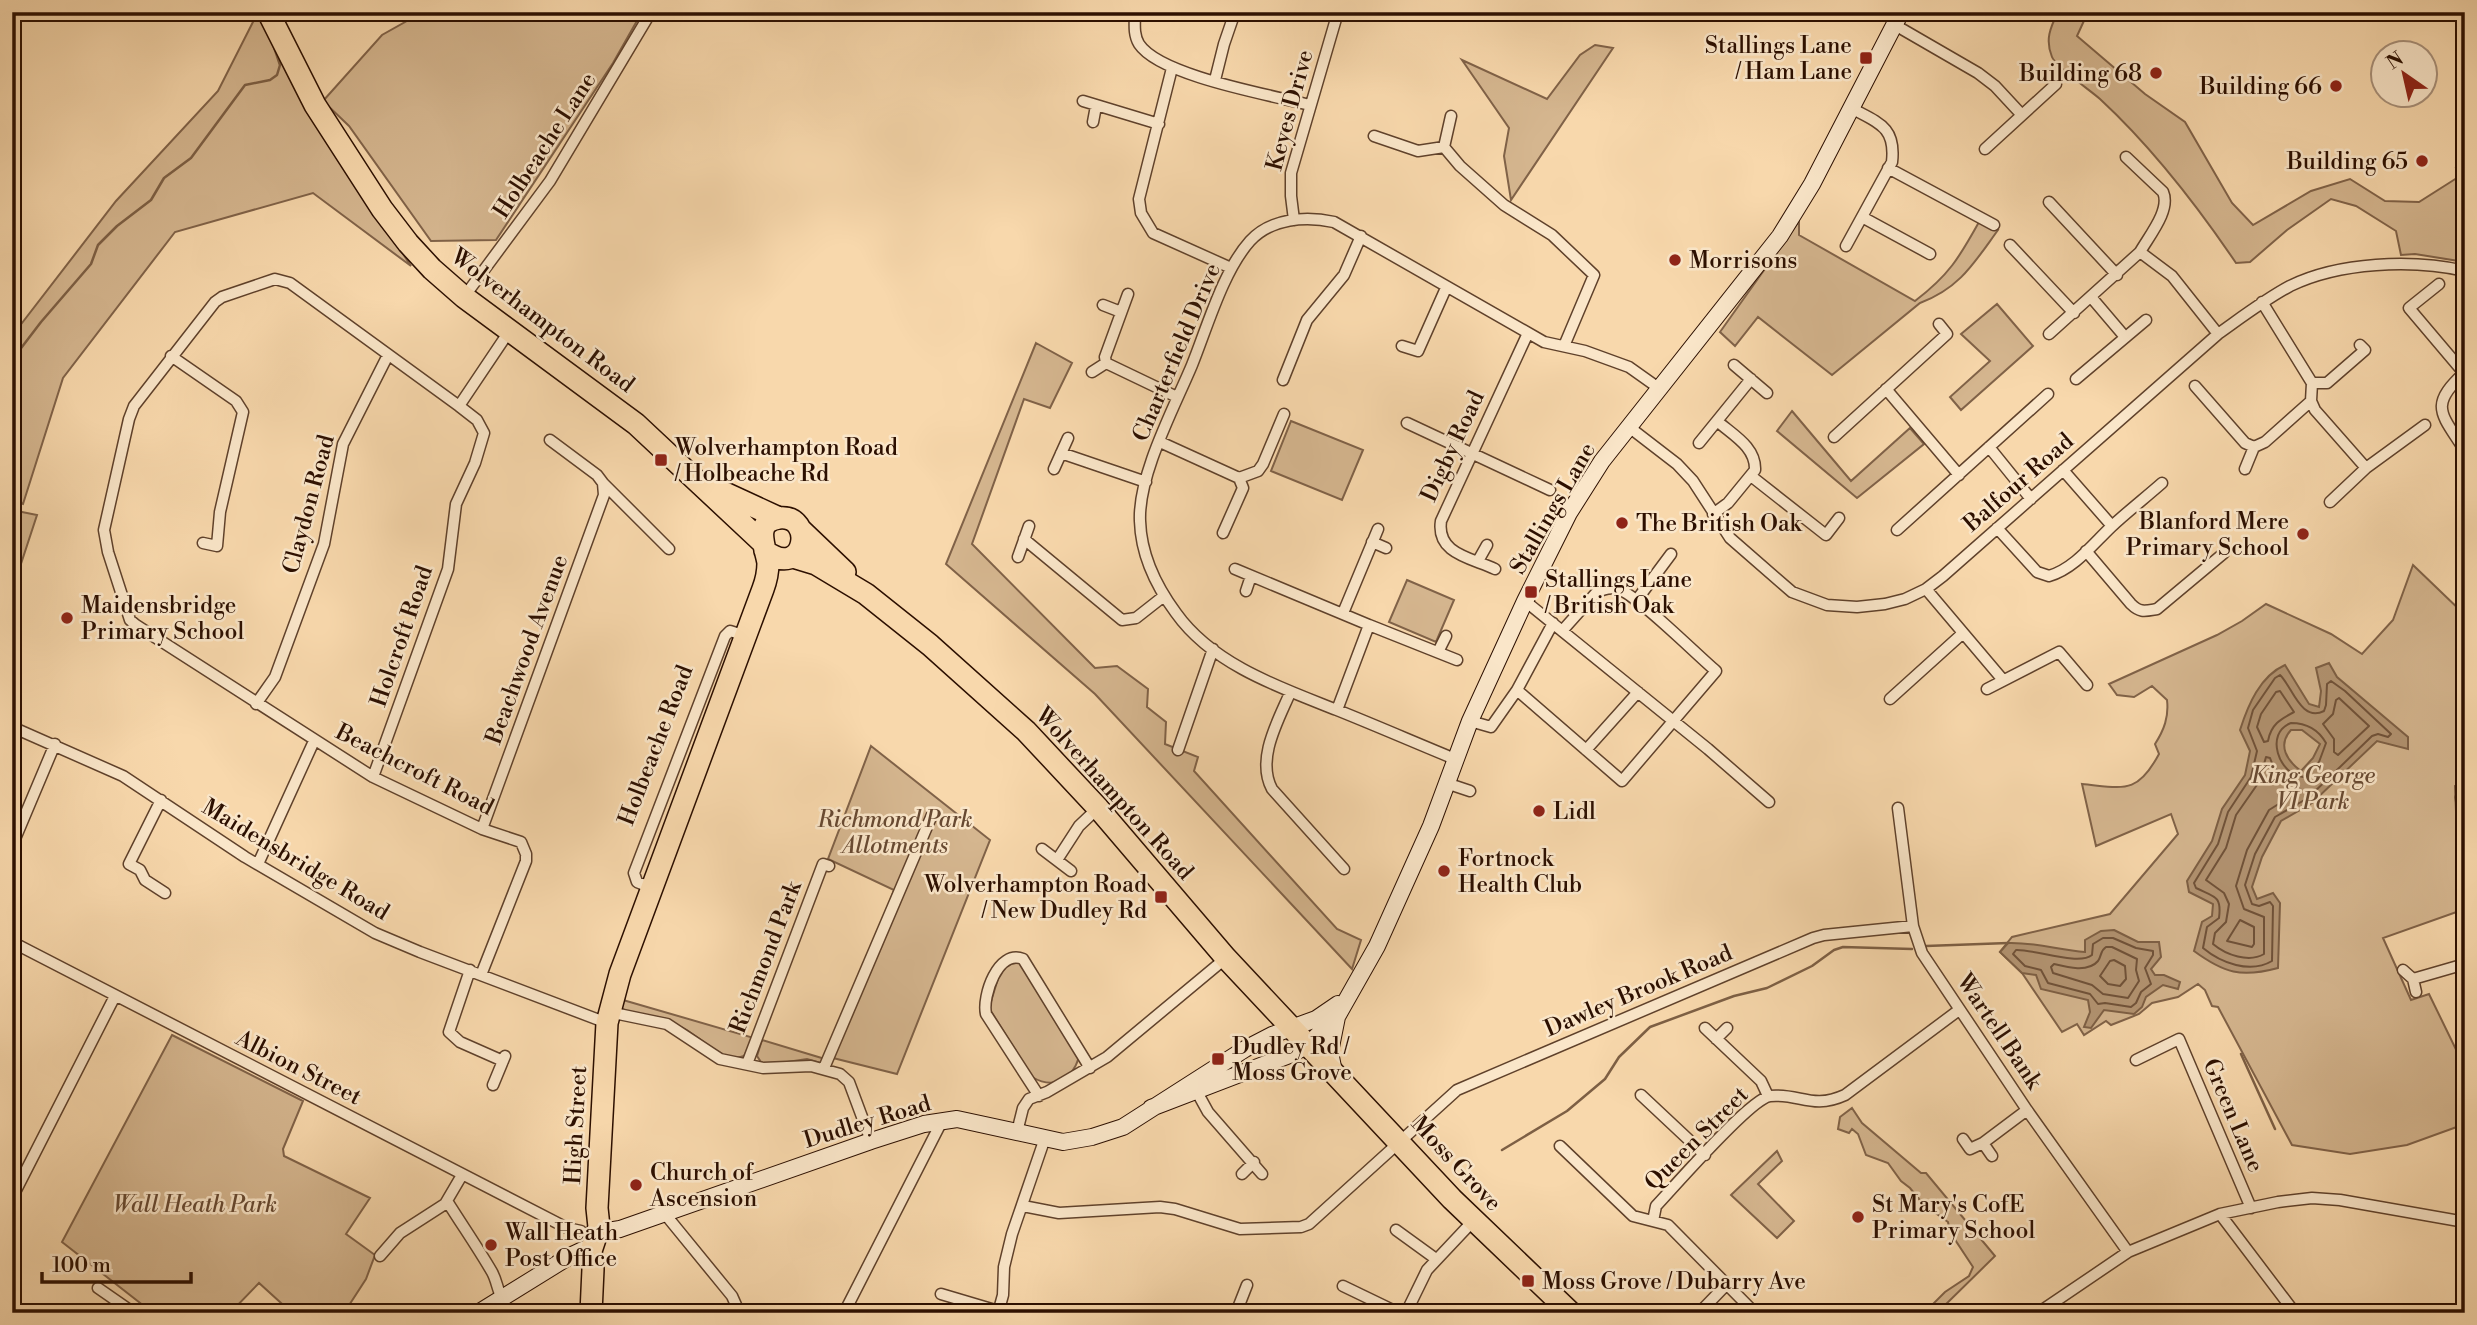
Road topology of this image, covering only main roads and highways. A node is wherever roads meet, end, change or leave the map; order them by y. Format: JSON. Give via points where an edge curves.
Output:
{"nodes":[{"id":1,"x":268,"y":12,"type":"edge"},
{"id":2,"x":1897,"y":16,"type":"edge"},
{"id":3,"x":693,"y":477,"type":"junction"},
{"id":4,"x":779,"y":518,"type":"junction"},
{"id":5,"x":801,"y":530,"type":"junction"},
{"id":6,"x":763,"y":546,"type":"junction"},
{"id":7,"x":792,"y":557,"type":"junction"},
{"id":8,"x":866,"y":594,"type":"junction"},
{"id":9,"x":748,"y":631,"type":"junction"},
{"id":10,"x":1351,"y":994,"type":"junction"},
{"id":11,"x":1265,"y":999,"type":"junction"},
{"id":12,"x":1338,"y":1015,"type":"junction"},
{"id":13,"x":608,"y":1018,"type":"joint"},
{"id":14,"x":1302,"y":1036,"type":"junction"},
{"id":15,"x":1256,"y":1043,"type":"junction"},
{"id":16,"x":1334,"y":1072,"type":"junction"},
{"id":17,"x":1151,"y":1108,"type":"junction"},
{"id":18,"x":590,"y":1229,"type":"junction"},
{"id":19,"x":591,"y":1251,"type":"junction"},
{"id":20,"x":1559,"y":1309,"type":"edge"},
{"id":21,"x":478,"y":1313,"type":"edge"},
{"id":22,"x":591,"y":1313,"type":"edge"}],
"edges":[{"from":1,"to":3,"type":"highway","name":"Wolverhampton Road","via":[[315,105],[408,243],[464,297],[627,417]]},
{"from":2,"to":10,"type":"main road","name":"Stallings Lane","via":[[1812,184],[1780,236],[1602,461],[1569,513],[1470,721],[1431,826]]},
{"from":3,"to":4,"type":"highway","name":"Wolverhampton Road"},
{"from":3,"to":6,"type":"highway","name":"Wolverhampton Road"},
{"from":4,"to":5,"type":"highway","via":[[796,523]]},
{"from":4,"to":6,"type":"highway","via":[[766,526]]},
{"from":5,"to":7,"type":"highway","via":[[801,548]]},
{"from":5,"to":8,"type":"highway","name":"Wolverhampton Road"},
{"from":6,"to":7,"type":"highway","via":[[775,559]]},
{"from":6,"to":9,"type":"highway","name":"Holbeache Road","via":[[768,573]]},
{"from":7,"to":8,"type":"highway","name":"Wolverhampton Road","via":[[816,564]]},
{"from":7,"to":9,"type":"highway","name":"Holbeache Road"},
{"from":8,"to":11,"type":"highway","name":"Wolverhampton Road","via":[[1026,731]]},
{"from":9,"to":13,"type":"highway","name":"Holbeache Road","via":[[620,974]]},
{"from":10,"to":12,"type":"main road","name":"Stallings Lane"},
{"from":10,"to":14,"type":"main road","name":"Stallings Lane","via":[[1316,1019]]},
{"from":11,"to":14,"type":"highway","name":"Wolverhampton Road"},
{"from":11,"to":15,"type":"main road","via":[[1268,1023]]},
{"from":12,"to":14,"type":"main road","name":"Stallings Lane"},
{"from":12,"to":16,"type":"main road","via":[[1331,1045]]},
{"from":13,"to":18,"type":"highway","name":"High Street","via":[[597,1208]]},
{"from":14,"to":15,"type":"main road","name":"Dudley Road"},
{"from":14,"to":16,"type":"highway","name":"Moss Grove"},
{"from":14,"to":17,"type":"main road","name":"Dudley Road","via":[[1292,1054]]},
{"from":15,"to":17,"type":"main road","name":"Dudley Road"},
{"from":16,"to":20,"type":"highway","name":"Moss Grove"},
{"from":17,"to":18,"type":"main road","name":"Dudley Road","via":[[1109,1133],[1063,1142],[957,1119],[942,1121],[611,1231]]},
{"from":18,"to":19,"type":"highway","name":"High Street"},
{"from":19,"to":21,"type":"main road","via":[[570,1256]]},
{"from":19,"to":22,"type":"highway","name":"High Street"}]}
